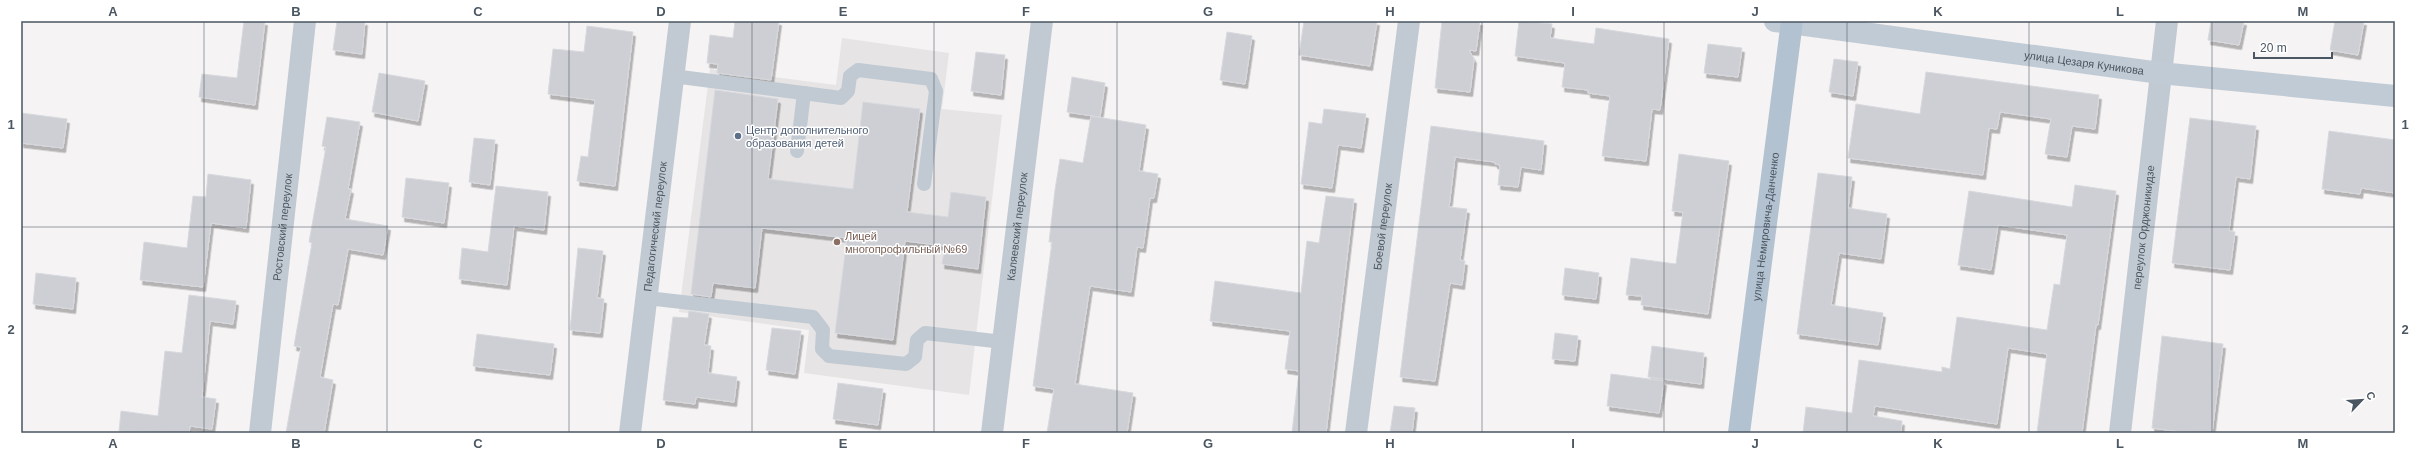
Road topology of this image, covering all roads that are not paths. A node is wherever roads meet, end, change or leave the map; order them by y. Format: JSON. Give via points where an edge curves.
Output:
{"nodes":[{"id":1,"x":305,"y":21,"type":"edge"},
{"id":2,"x":680,"y":21,"type":"edge"},
{"id":3,"x":1042,"y":21,"type":"edge"},
{"id":4,"x":1409,"y":21,"type":"edge"},
{"id":5,"x":2167,"y":21,"type":"edge"},
{"id":6,"x":1786,"y":22,"type":"edge"},
{"id":7,"x":2160,"y":73,"type":"junction"},
{"id":8,"x":673,"y":76,"type":"junction"},
{"id":9,"x":804,"y":93,"type":"junction"},
{"id":10,"x":2395,"y":96,"type":"edge"},
{"id":11,"x":797,"y":152,"type":"dead end"},
{"id":12,"x":924,"y":184,"type":"dead end"},
{"id":13,"x":647,"y":298,"type":"junction"},
{"id":14,"x":1003,"y":342,"type":"junction"},
{"id":15,"x":260,"y":433,"type":"edge"},
{"id":16,"x":630,"y":433,"type":"edge"},
{"id":17,"x":992,"y":433,"type":"edge"},
{"id":18,"x":1356,"y":433,"type":"edge"},
{"id":19,"x":1740,"y":433,"type":"edge"},
{"id":20,"x":2120,"y":433,"type":"edge"}],
"edges":[{"from":1,"to":15,"type":"street","name":"Ростовский переулок"},
{"from":2,"to":8,"type":"street","name":"Педагогический переулок"},
{"from":3,"to":14,"type":"street","name":"Каляевский переулок"},
{"from":4,"to":18,"type":"street","name":"Боевой переулок"},
{"from":5,"to":7,"type":"street","name":"переулок Орджоникидзе"},
{"from":6,"to":7,"type":"street","name":"улица Цезаря Куникова"},
{"from":6,"to":19,"type":"main road","name":"улица Немировича-Данченко"},
{"from":7,"to":10,"type":"street","name":"улица Цезаря Куникова"},
{"from":7,"to":20,"type":"street","name":"переулок Орджоникидзе"},
{"from":8,"to":9,"type":"lane"},
{"from":8,"to":13,"type":"street","name":"Педагогический переулок"},
{"from":9,"to":11,"type":"lane"},
{"from":9,"to":12,"type":"lane","via":[[841,98],[848,90],[850,76],[858,70],[931,79],[936,91]]},
{"from":13,"to":14,"type":"lane","via":[[813,317],[823,330],[822,349],[830,356],[906,364],[915,357],[918,340],[925,333]]},
{"from":13,"to":16,"type":"street","name":"Педагогический переулок"},
{"from":14,"to":17,"type":"street","name":"Каляевский переулок"}]}
